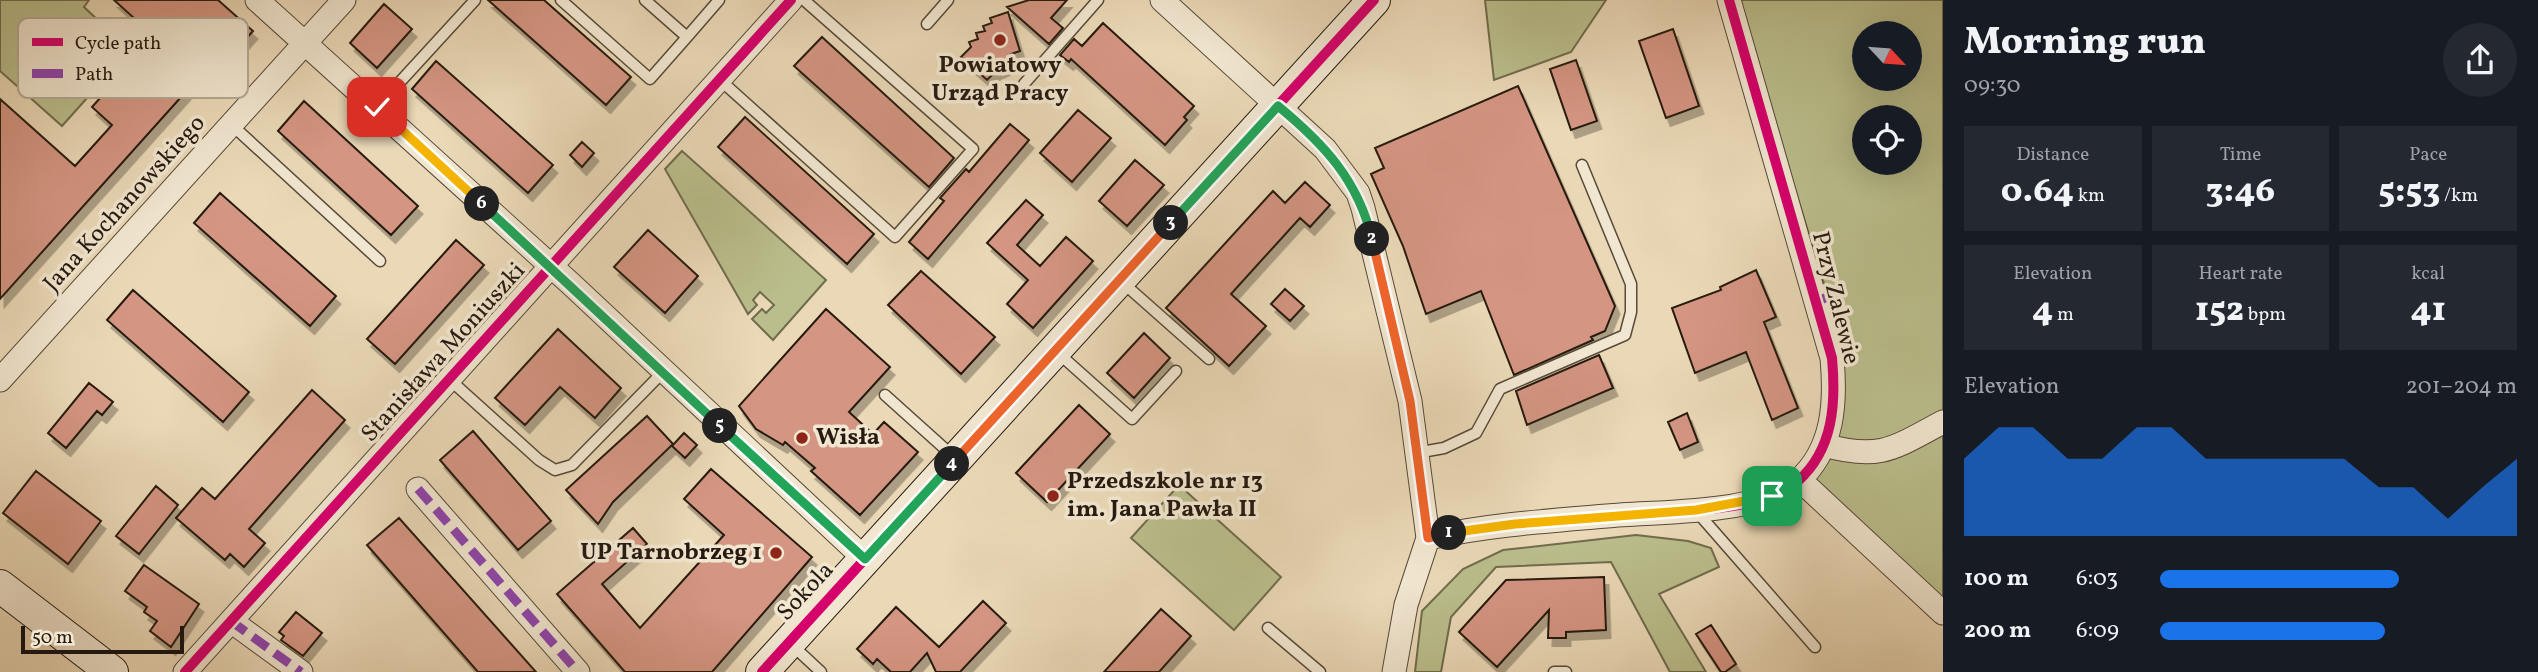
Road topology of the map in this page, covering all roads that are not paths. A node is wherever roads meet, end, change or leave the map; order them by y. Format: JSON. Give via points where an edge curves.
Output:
{"nodes":[{"id":1,"x":257,"y":0,"type":"edge"},
{"id":2,"x":344,"y":0,"type":"edge"},
{"id":3,"x":475,"y":0,"type":"edge"},
{"id":4,"x":561,"y":0,"type":"edge"},
{"id":5,"x":645,"y":0,"type":"edge"},
{"id":6,"x":719,"y":0,"type":"edge"},
{"id":7,"x":791,"y":0,"type":"edge"},
{"id":8,"x":804,"y":0,"type":"edge"},
{"id":9,"x":948,"y":0,"type":"edge"},
{"id":10,"x":1098,"y":0,"type":"edge"},
{"id":11,"x":1162,"y":0,"type":"edge"},
{"id":12,"x":1374,"y":0,"type":"edge"},
{"id":13,"x":1729,"y":0,"type":"edge"},
{"id":14,"x":927,"y":24,"type":"dead end"},
{"id":15,"x":687,"y":37,"type":"junction"},
{"id":16,"x":305,"y":43,"type":"junction"},
{"id":17,"x":719,"y":79,"type":"junction"},
{"id":18,"x":1024,"y":84,"type":"dead end"},
{"id":19,"x":1278,"y":106,"type":"junction"},
{"id":20,"x":377,"y":107,"type":"junction"},
{"id":21,"x":233,"y":126,"type":"junction"},
{"id":22,"x":1581,"y":165,"type":"dead end"},
{"id":23,"x":380,"y":261,"type":"dead end"},
{"id":24,"x":550,"y":265,"type":"junction"},
{"id":25,"x":1120,"y":280,"type":"junction"},
{"id":26,"x":1055,"y":350,"type":"junction"},
{"id":27,"x":1209,"y":359,"type":"dead end"},
{"id":28,"x":1177,"y":371,"type":"dead end"},
{"id":29,"x":662,"y":373,"type":"junction"},
{"id":30,"x":449,"y":379,"type":"junction"},
{"id":31,"x":0,"y":380,"type":"edge"},
{"id":32,"x":885,"y":395,"type":"dead end"},
{"id":33,"x":1943,"y":422,"type":"edge"},
{"id":34,"x":1824,"y":445,"type":"junction"},
{"id":35,"x":1416,"y":453,"type":"junction"},
{"id":36,"x":956,"y":459,"type":"junction"},
{"id":37,"x":1800,"y":480,"type":"junction"},
{"id":38,"x":418,"y":489,"type":"dead end"},
{"id":39,"x":1696,"y":510,"type":"junction"},
{"id":40,"x":1428,"y":538,"type":"junction"},
{"id":41,"x":865,"y":559,"type":"junction"},
{"id":42,"x":0,"y":586,"type":"edge"},
{"id":43,"x":1943,"y":613,"type":"edge"},
{"id":44,"x":231,"y":621,"type":"junction"},
{"id":45,"x":1268,"y":628,"type":"dead end"},
{"id":46,"x":789,"y":642,"type":"junction"},
{"id":47,"x":1815,"y":647,"type":"dead end"},
{"id":48,"x":112,"y":672,"type":"edge"},
{"id":49,"x":185,"y":672,"type":"edge"},
{"id":50,"x":301,"y":672,"type":"edge"},
{"id":51,"x":578,"y":672,"type":"edge"},
{"id":52,"x":762,"y":672,"type":"edge"},
{"id":53,"x":821,"y":672,"type":"edge"},
{"id":54,"x":1320,"y":672,"type":"edge"},
{"id":55,"x":1394,"y":672,"type":"edge"},
{"id":56,"x":1554,"y":672,"type":"edge"},
{"id":57,"x":1566,"y":672,"type":"edge"}],
"edges":[{"from":1,"to":16,"type":"street"},
{"from":2,"to":16,"type":"street","name":"Jana Kochanowskiego"},
{"from":3,"to":20,"type":"lane"},
{"from":4,"to":15,"type":"lane","via":[[650,79]]},
{"from":5,"to":15,"type":"lane"},
{"from":6,"to":15,"type":"lane"},
{"from":7,"to":17,"type":"street","name":"Stanisława Moniuszki"},
{"from":8,"to":17,"type":"lane","via":[[973,149],[895,237]]},
{"from":9,"to":14,"type":"lane"},
{"from":10,"to":18,"type":"lane"},
{"from":11,"to":19,"type":"street"},
{"from":12,"to":19,"type":"street","name":"Sokola"},
{"from":13,"to":34,"type":"street","name":"Przy Zalewie","via":[[1832,358],[1834,403]]},
{"from":16,"to":20,"type":"street"},
{"from":16,"to":21,"type":"street","name":"Jana Kochanowskiego"},
{"from":17,"to":24,"type":"street","name":"Stanisława Moniuszki"},
{"from":19,"to":25,"type":"street","name":"Sokola"},
{"from":19,"to":35,"type":"street","via":[[1325,149],[1358,193],[1410,401]]},
{"from":20,"to":24,"type":"street"},
{"from":21,"to":23,"type":"lane"},
{"from":21,"to":31,"type":"street","name":"Jana Kochanowskiego"},
{"from":22,"to":35,"type":"lane","via":[[1631,284],[1625,335],[1500,389],[1476,433],[1444,448]]},
{"from":24,"to":29,"type":"street"},
{"from":24,"to":30,"type":"street","name":"Stanisława Moniuszki"},
{"from":25,"to":26,"type":"street","name":"Sokola"},
{"from":25,"to":27,"type":"lane"},
{"from":26,"to":28,"type":"lane","via":[[1132,419]]},
{"from":26,"to":36,"type":"street","name":"Sokola"},
{"from":29,"to":30,"type":"lane","via":[[572,465],[555,470]]},
{"from":29,"to":41,"type":"street"},
{"from":30,"to":44,"type":"street","name":"Stanisława Moniuszki"},
{"from":32,"to":36,"type":"lane"},
{"from":33,"to":34,"type":"street","via":[[1868,455]]},
{"from":34,"to":37,"type":"street","name":"Przy Zalewie"},
{"from":35,"to":40,"type":"street"},
{"from":36,"to":41,"type":"street","name":"Sokola"},
{"from":37,"to":39,"type":"street","name":"Przy Zalewie","via":[[1758,500]]},
{"from":37,"to":43,"type":"street"},
{"from":38,"to":51,"type":"street"},
{"from":39,"to":40,"type":"street","name":"Przy Zalewie","via":[[1515,524]]},
{"from":39,"to":47,"type":"lane"},
{"from":40,"to":55,"type":"street","via":[[1406,605]]},
{"from":41,"to":46,"type":"street","name":"Sokola"},
{"from":42,"to":48,"type":"street"},
{"from":44,"to":49,"type":"street","name":"Stanisława Moniuszki"},
{"from":44,"to":50,"type":"street"},
{"from":45,"to":54,"type":"lane"},
{"from":46,"to":52,"type":"street","name":"Sokola"},
{"from":46,"to":53,"type":"lane"},
{"from":56,"to":57,"type":"lane"}]}
